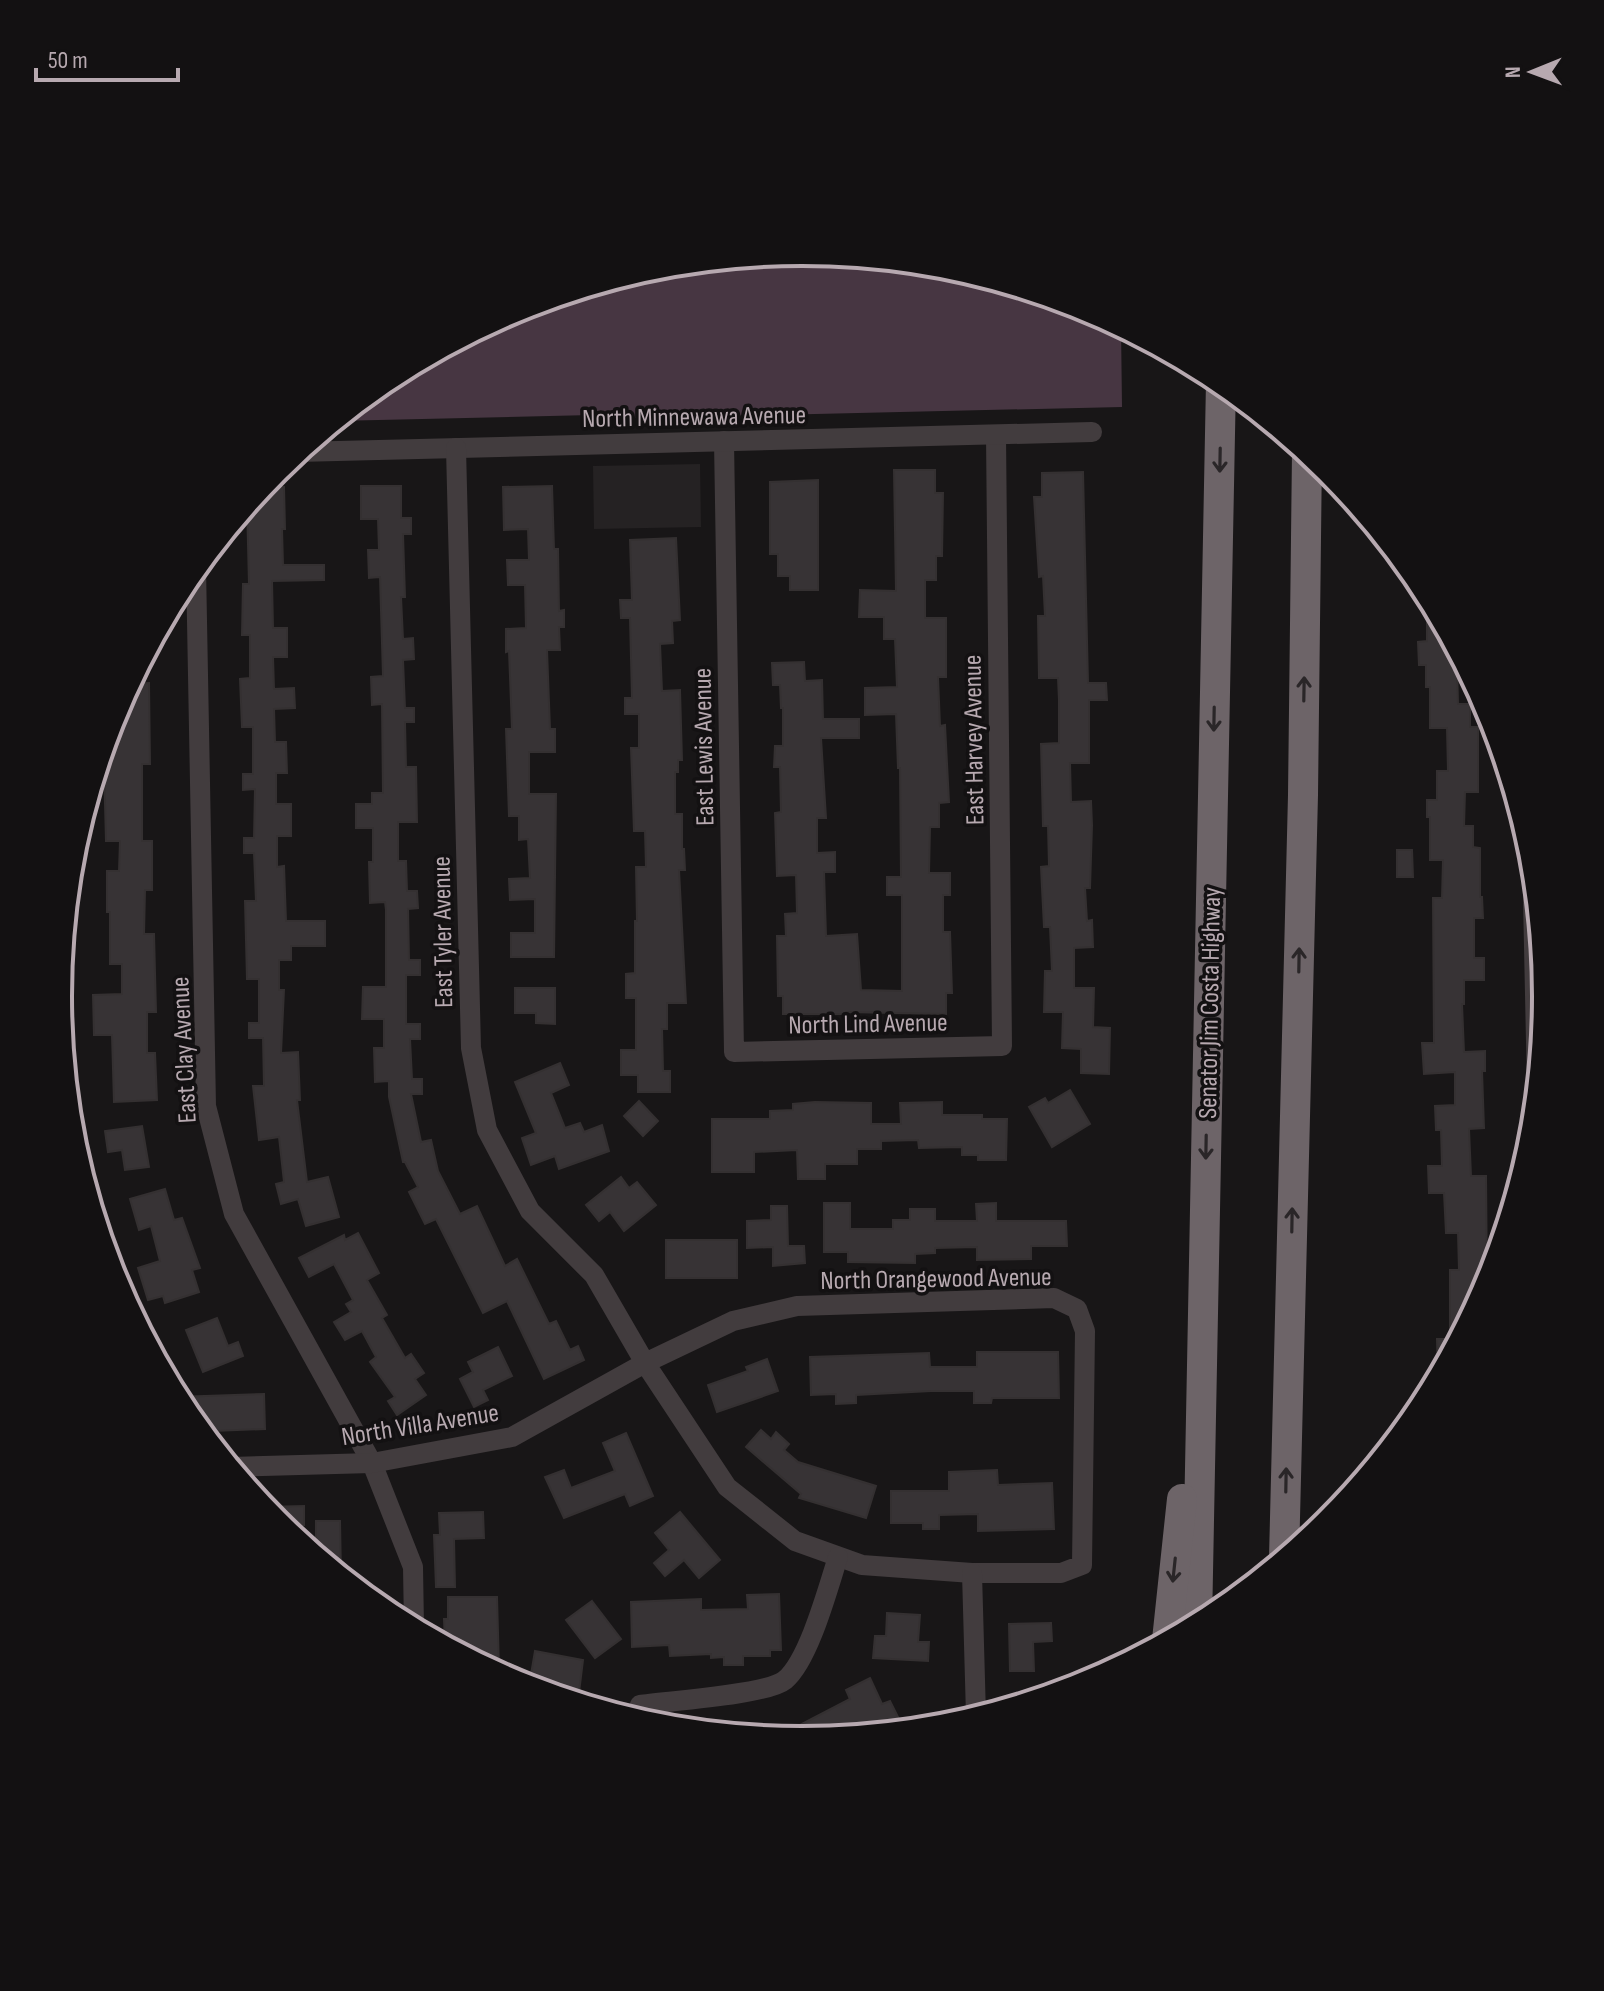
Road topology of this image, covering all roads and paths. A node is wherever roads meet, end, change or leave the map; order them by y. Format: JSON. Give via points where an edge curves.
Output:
{"nodes":[{"id":1,"x":1221,"y":398,"type":"edge"},
{"id":2,"x":1092,"y":432,"type":"dead end"},
{"id":3,"x":996,"y":435,"type":"junction"},
{"id":4,"x":724,"y":441,"type":"junction"},
{"id":5,"x":456,"y":448,"type":"junction"},
{"id":6,"x":316,"y":452,"type":"edge"},
{"id":7,"x":1307,"y":469,"type":"edge"},
{"id":8,"x":196,"y":588,"type":"edge"},
{"id":9,"x":1002,"y":1046,"type":"joint"},
{"id":10,"x":734,"y":1052,"type":"joint"},
{"id":11,"x":1203,"y":1298,"type":"junction"},
{"id":12,"x":645,"y":1363,"type":"junction"},
{"id":13,"x":372,"y":1463,"type":"junction"},
{"id":14,"x":245,"y":1467,"type":"edge"},
{"id":15,"x":1284,"y":1543,"type":"edge"},
{"id":16,"x":838,"y":1557,"type":"junction"},
{"id":17,"x":972,"y":1573,"type":"junction"},
{"id":18,"x":1197,"y":1609,"type":"edge"},
{"id":19,"x":414,"y":1613,"type":"edge"},
{"id":20,"x":1168,"y":1627,"type":"edge"},
{"id":21,"x":976,"y":1704,"type":"edge"},
{"id":22,"x":640,"y":1705,"type":"dead end"}],
"edges":[{"from":1,"to":11,"type":"highway","name":"Senator Jim Costa Highway","one_way":true},
{"from":2,"to":3,"type":"street","name":"North Minnewawa Avenue"},
{"from":3,"to":4,"type":"street","name":"North Minnewawa Avenue"},
{"from":3,"to":9,"type":"street","name":"East Harvey Avenue"},
{"from":4,"to":5,"type":"street","name":"North Minnewawa Avenue"},
{"from":4,"to":10,"type":"street","name":"East Lewis Avenue"},
{"from":5,"to":6,"type":"street","name":"North Minnewawa Avenue"},
{"from":5,"to":12,"type":"street","name":"East Tyler Avenue","via":[[471,1048],[487,1130],[530,1211],[594,1275]]},
{"from":15,"to":7,"type":"highway","one_way":true},
{"from":8,"to":13,"type":"street","name":"East Clay Avenue","via":[[206,1106],[234,1214]]},
{"from":9,"to":10,"type":"street","name":"North Lind Avenue"},
{"from":11,"to":18,"type":"highway","name":"Senator Jim Costa Highway"},
{"from":11,"to":20,"type":"highway","one_way":true},
{"from":12,"to":13,"type":"street","name":"North Villa Avenue","via":[[512,1437]]},
{"from":12,"to":16,"type":"street","via":[[727,1487],[795,1541]]},
{"from":12,"to":17,"type":"street","name":"North Orangewood Avenue","via":[[733,1321],[797,1306],[1054,1298],[1077,1309],[1085,1331],[1082,1565],[1061,1573]]},
{"from":13,"to":14,"type":"street","name":"North Villa Avenue"},
{"from":13,"to":19,"type":"street","name":"East Clay Avenue","via":[[413,1567]]},
{"from":16,"to":17,"type":"street","via":[[862,1565]]},
{"from":16,"to":22,"type":"street","via":[[809,1645],[785,1681]]},
{"from":17,"to":21,"type":"street"}]}
